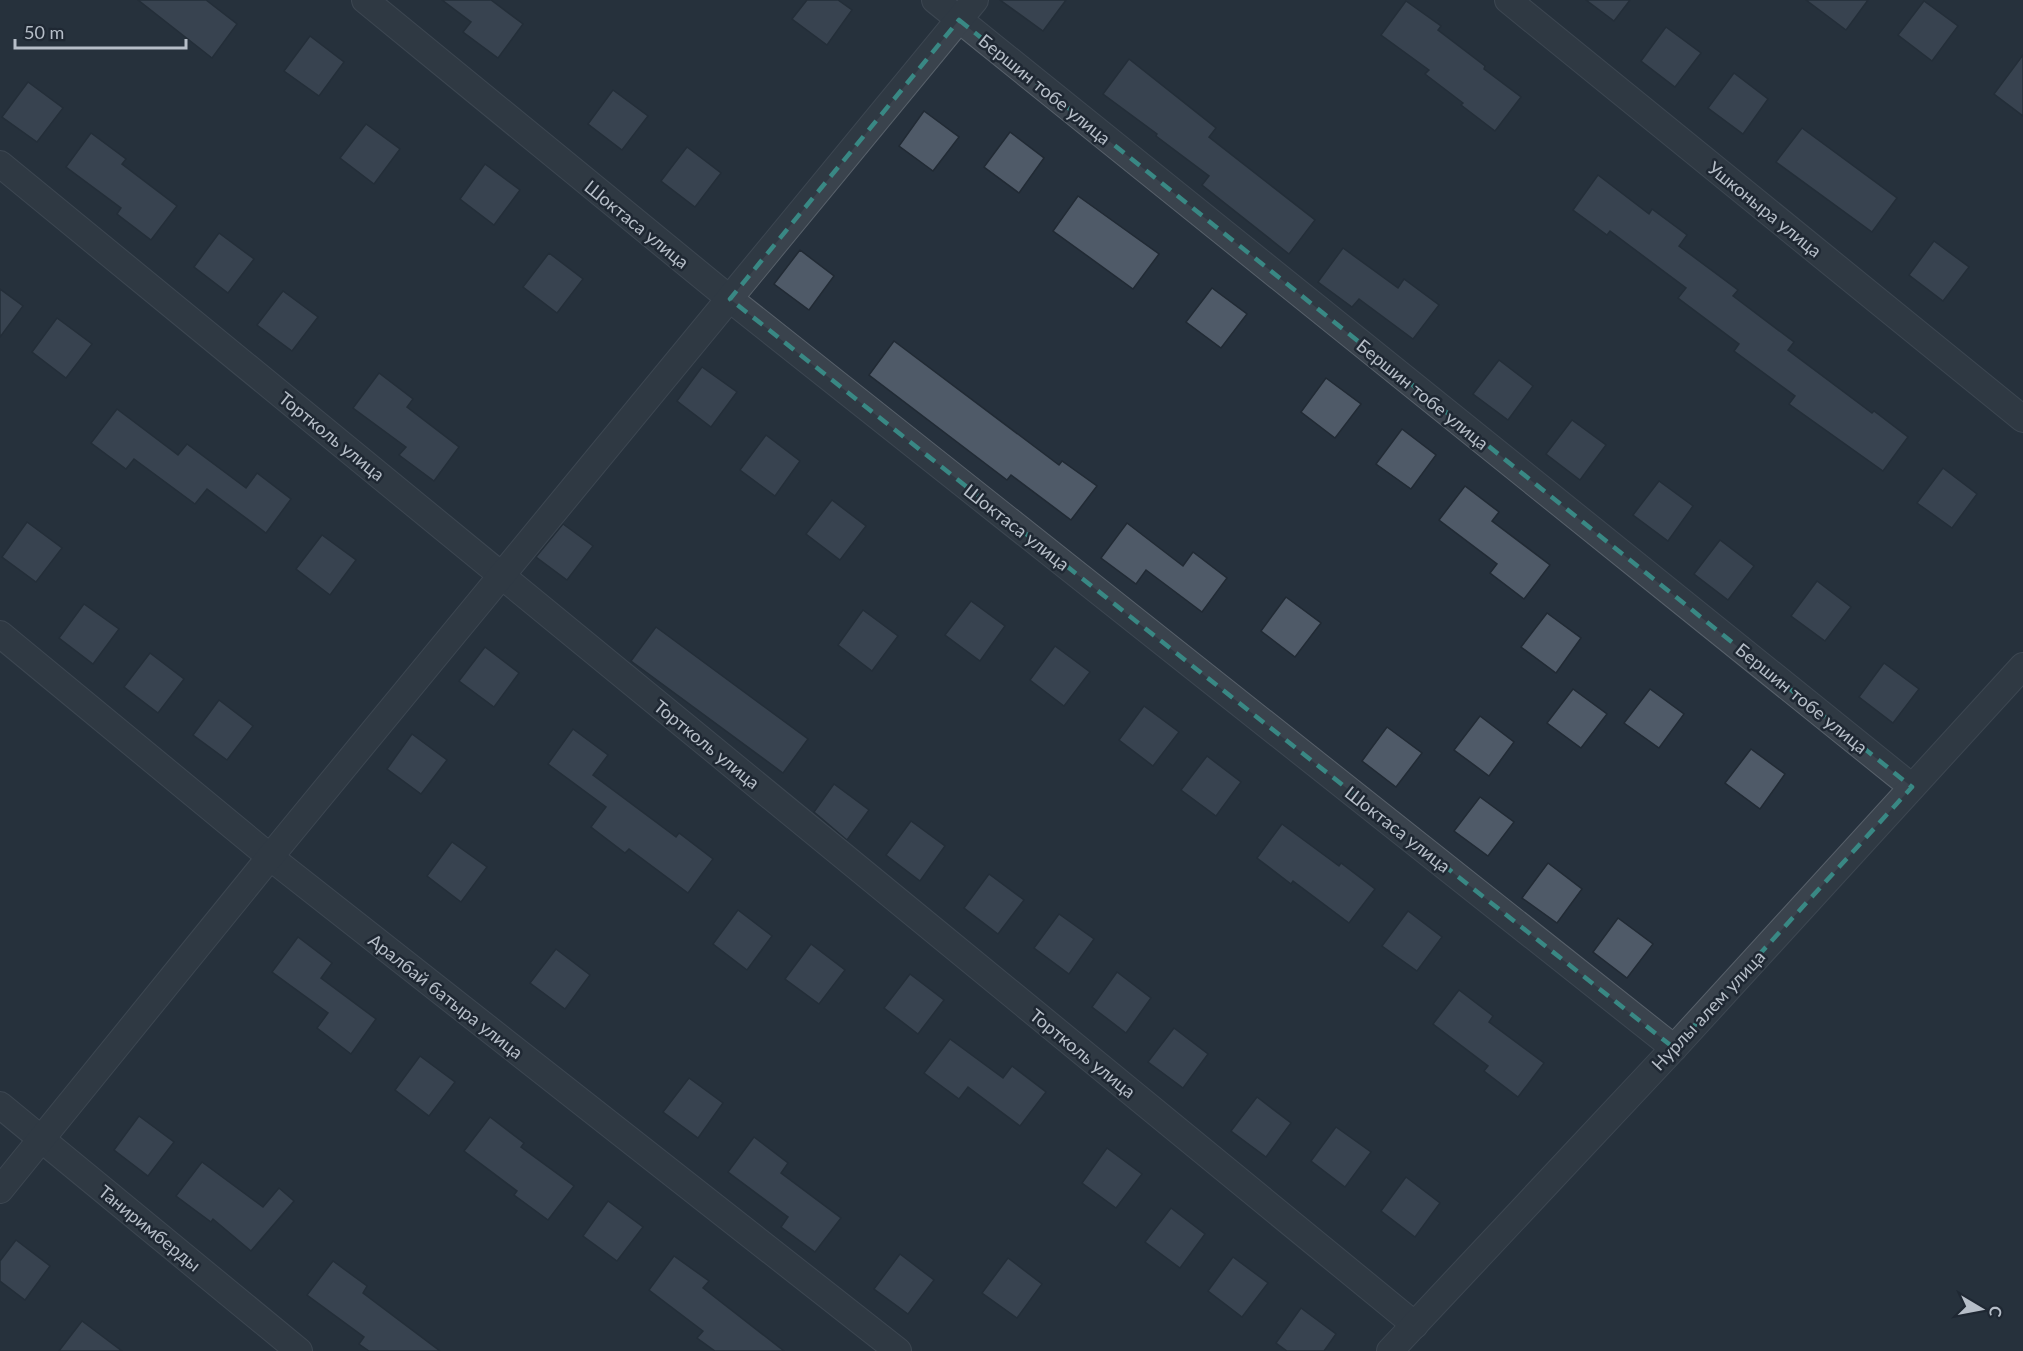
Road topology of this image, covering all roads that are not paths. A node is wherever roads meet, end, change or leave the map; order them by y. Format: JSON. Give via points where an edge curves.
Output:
{"nodes":[{"id":1,"x":365,"y":0,"type":"edge"},
{"id":2,"x":935,"y":0,"type":"edge"},
{"id":3,"x":1508,"y":0,"type":"edge"},
{"id":4,"x":967,"y":10,"type":"edge"},
{"id":5,"x":0,"y":164,"type":"edge"},
{"id":6,"x":730,"y":300,"type":"junction"},
{"id":7,"x":2023,"y":419,"type":"edge"},
{"id":8,"x":502,"y":576,"type":"junction"},
{"id":9,"x":0,"y":634,"type":"edge"},
{"id":10,"x":2023,"y":666,"type":"edge"},
{"id":11,"x":1912,"y":787,"type":"junction"},
{"id":12,"x":270,"y":857,"type":"junction"},
{"id":13,"x":1674,"y":1048,"type":"junction"},
{"id":14,"x":0,"y":1105,"type":"edge"},
{"id":15,"x":41,"y":1139,"type":"junction"},
{"id":16,"x":0,"y":1190,"type":"edge"},
{"id":17,"x":1415,"y":1325,"type":"junction"},
{"id":18,"x":299,"y":1351,"type":"edge"},
{"id":19,"x":898,"y":1351,"type":"edge"},
{"id":20,"x":1390,"y":1351,"type":"edge"}],
"edges":[{"from":1,"to":6,"type":"street","name":"Шоктаса улица"},
{"from":2,"to":4,"type":"street","name":"Бершин тобе улица"},
{"from":3,"to":7,"type":"street","name":"Ушконыра улица"},
{"from":4,"to":6,"type":"street"},
{"from":4,"to":11,"type":"street","name":"Бершин тобе улица"},
{"from":5,"to":8,"type":"street","name":"Тортколь улица"},
{"from":6,"to":8,"type":"street"},
{"from":6,"to":13,"type":"street","name":"Шоктаса улица"},
{"from":8,"to":12,"type":"street"},
{"from":8,"to":17,"type":"street","name":"Тортколь улица"},
{"from":9,"to":12,"type":"street","name":"Аралбай батыра улица"},
{"from":10,"to":11,"type":"street","name":"Нурлы алем улица"},
{"from":11,"to":13,"type":"street","name":"Нурлы алем улица"},
{"from":12,"to":15,"type":"street"},
{"from":12,"to":19,"type":"street","name":"Аралбай батыра улица"},
{"from":13,"to":17,"type":"street","name":"Нурлы алем улица"},
{"from":14,"to":15,"type":"street","name":"Таниримберды"},
{"from":15,"to":16,"type":"street"},
{"from":15,"to":18,"type":"street","name":"Таниримберды"},
{"from":17,"to":20,"type":"street","name":"Нурлы алем улица"}]}
